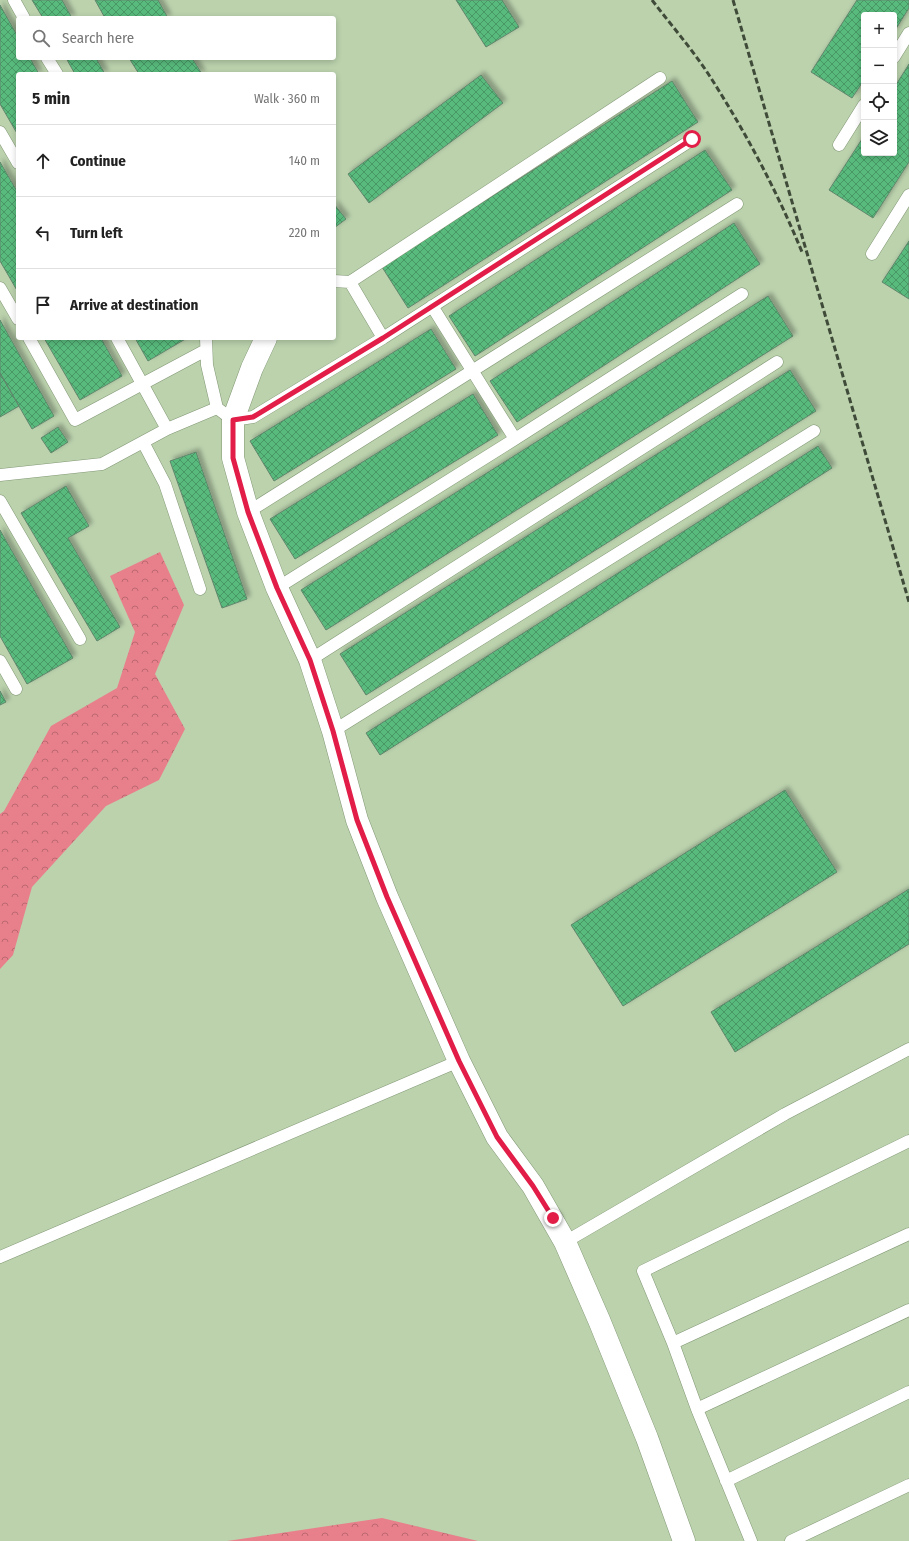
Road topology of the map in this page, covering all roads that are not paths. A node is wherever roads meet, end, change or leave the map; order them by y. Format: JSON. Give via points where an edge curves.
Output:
{"nodes":[{"id":1,"x":14,"y":0,"type":"edge"},
{"id":2,"x":23,"y":16,"type":"edge"},
{"id":3,"x":909,"y":33,"type":"edge"},
{"id":4,"x":897,"y":52,"type":"edge"},
{"id":5,"x":48,"y":60,"type":"edge"},
{"id":6,"x":55,"y":72,"type":"edge"},
{"id":7,"x":660,"y":78,"type":"dead end"},
{"id":8,"x":861,"y":110,"type":"edge"},
{"id":9,"x":0,"y":132,"type":"edge"},
{"id":10,"x":692,"y":139,"type":"dead end"},
{"id":11,"x":839,"y":145,"type":"dead end"},
{"id":12,"x":16,"y":160,"type":"edge"},
{"id":13,"x":909,"y":195,"type":"edge"},
{"id":14,"x":737,"y":204,"type":"dead end"},
{"id":15,"x":872,"y":254,"type":"dead end"},
{"id":16,"x":336,"y":281,"type":"edge"},
{"id":17,"x":350,"y":282,"type":"junction"},
{"id":18,"x":0,"y":288,"type":"edge"},
{"id":19,"x":742,"y":294,"type":"dead end"},
{"id":20,"x":432,"y":306,"type":"junction"},
{"id":21,"x":16,"y":316,"type":"edge"},
{"id":22,"x":383,"y":338,"type":"junction"},
{"id":23,"x":30,"y":340,"type":"edge"},
{"id":24,"x":118,"y":340,"type":"edge"},
{"id":25,"x":265,"y":340,"type":"edge"},
{"id":26,"x":206,"y":344,"type":"edge"},
{"id":27,"x":777,"y":362,"type":"dead end"},
{"id":28,"x":472,"y":370,"type":"junction"},
{"id":29,"x":143,"y":384,"type":"junction"},
{"id":30,"x":225,"y":414,"type":"junction"},
{"id":31,"x":167,"y":428,"type":"junction"},
{"id":32,"x":814,"y":431,"type":"dead end"},
{"id":33,"x":515,"y":439,"type":"junction"},
{"id":34,"x":143,"y":442,"type":"junction"},
{"id":35,"x":0,"y":475,"type":"edge"},
{"id":36,"x":0,"y":501,"type":"edge"},
{"id":37,"x":248,"y":512,"type":"junction"},
{"id":38,"x":277,"y":588,"type":"junction"},
{"id":39,"x":200,"y":589,"type":"dead end"},
{"id":40,"x":80,"y":639,"type":"dead end"},
{"id":41,"x":310,"y":660,"type":"junction"},
{"id":42,"x":0,"y":662,"type":"edge"},
{"id":43,"x":16,"y":689,"type":"dead end"},
{"id":44,"x":333,"y":731,"type":"junction"},
{"id":45,"x":909,"y":1049,"type":"edge"},
{"id":46,"x":459,"y":1061,"type":"junction"},
{"id":47,"x":909,"y":1141,"type":"edge"},
{"id":48,"x":909,"y":1234,"type":"edge"},
{"id":49,"x":565,"y":1242,"type":"junction"},
{"id":50,"x":0,"y":1257,"type":"edge"},
{"id":51,"x":909,"y":1310,"type":"edge"},
{"id":52,"x":673,"y":1343,"type":"junction"},
{"id":53,"x":909,"y":1392,"type":"edge"},
{"id":54,"x":697,"y":1409,"type":"junction"},
{"id":55,"x":726,"y":1481,"type":"junction"},
{"id":56,"x":909,"y":1485,"type":"edge"},
{"id":57,"x":684,"y":1541,"type":"edge"},
{"id":58,"x":751,"y":1541,"type":"edge"},
{"id":59,"x":791,"y":1541,"type":"edge"}],
"edges":[{"from":1,"to":2,"type":"lane"},
{"from":3,"to":4,"type":"lane"},
{"from":5,"to":6,"type":"lane"},
{"from":7,"to":17,"type":"lane"},
{"from":8,"to":11,"type":"lane"},
{"from":9,"to":12,"type":"lane"},
{"from":10,"to":20,"type":"lane"},
{"from":13,"to":15,"type":"lane"},
{"from":14,"to":28,"type":"lane"},
{"from":16,"to":17,"type":"lane"},
{"from":17,"to":22,"type":"lane"},
{"from":18,"to":21,"type":"lane"},
{"from":19,"to":33,"type":"lane"},
{"from":20,"to":22,"type":"lane"},
{"from":20,"to":28,"type":"lane"},
{"from":22,"to":30,"type":"lane","via":[[253,417]]},
{"from":23,"to":29,"type":"lane","via":[[75,420]]},
{"from":24,"to":29,"type":"lane"},
{"from":25,"to":30,"type":"street"},
{"from":26,"to":29,"type":"lane"},
{"from":26,"to":30,"type":"lane","via":[[207,365]]},
{"from":27,"to":41,"type":"lane"},
{"from":28,"to":33,"type":"lane"},
{"from":28,"to":37,"type":"lane"},
{"from":29,"to":31,"type":"lane"},
{"from":30,"to":31,"type":"lane"},
{"from":30,"to":37,"type":"street","via":[[233,458]]},
{"from":31,"to":34,"type":"lane"},
{"from":32,"to":44,"type":"lane"},
{"from":33,"to":38,"type":"lane"},
{"from":34,"to":35,"type":"lane","via":[[102,464]]},
{"from":34,"to":39,"type":"lane","via":[[165,484]]},
{"from":36,"to":40,"type":"lane"},
{"from":37,"to":38,"type":"street"},
{"from":38,"to":41,"type":"street"},
{"from":41,"to":44,"type":"street"},
{"from":42,"to":43,"type":"lane"},
{"from":44,"to":46,"type":"street","via":[[357,820],[387,897]]},
{"from":45,"to":49,"type":"lane","via":[[785,1114]]},
{"from":46,"to":49,"type":"street","via":[[497,1137],[533,1186]]},
{"from":46,"to":50,"type":"lane"},
{"from":47,"to":52,"type":"lane","via":[[644,1271]]},
{"from":48,"to":52,"type":"lane"},
{"from":49,"to":57,"type":"street","via":[[647,1438]]},
{"from":51,"to":54,"type":"lane"},
{"from":52,"to":54,"type":"lane"},
{"from":53,"to":55,"type":"lane"},
{"from":54,"to":55,"type":"lane"},
{"from":55,"to":58,"type":"lane"},
{"from":56,"to":59,"type":"lane"}]}
